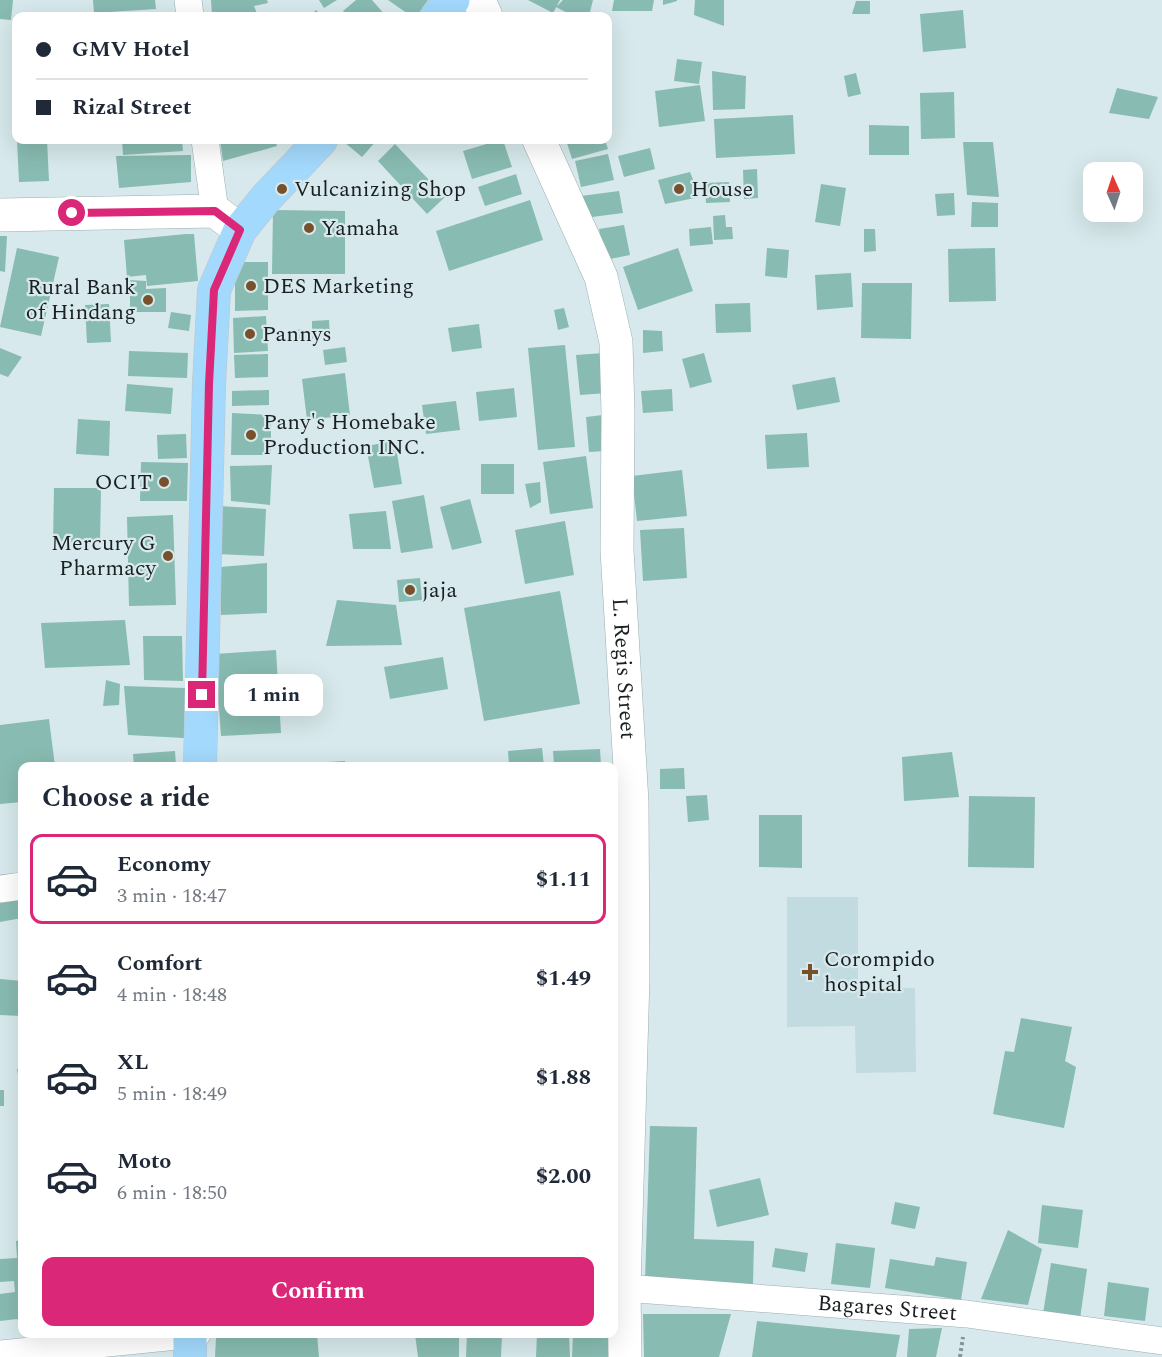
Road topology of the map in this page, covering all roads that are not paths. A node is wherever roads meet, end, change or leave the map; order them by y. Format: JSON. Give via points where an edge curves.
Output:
{"nodes":[{"id":1,"x":453,"y":0,"type":"edge"},
{"id":2,"x":441,"y":12,"type":"edge"},
{"id":3,"x":206,"y":144,"type":"edge"},
{"id":4,"x":317,"y":144,"type":"edge"},
{"id":5,"x":541,"y":144,"type":"edge"},
{"id":6,"x":0,"y":215,"type":"edge"},
{"id":7,"x":228,"y":220,"type":"junction"},
{"id":8,"x":201,"y":762,"type":"edge"},
{"id":9,"x":623,"y":804,"type":"edge"},
{"id":10,"x":18,"y":887,"type":"edge"},
{"id":11,"x":0,"y":889,"type":"edge"},
{"id":12,"x":619,"y":1289,"type":"edge"},
{"id":13,"x":152,"y":1338,"type":"edge"},
{"id":14,"x":190,"y":1338,"type":"edge"},
{"id":15,"x":1162,"y":1341,"type":"edge"},
{"id":16,"x":0,"y":1354,"type":"edge"},
{"id":17,"x":190,"y":1357,"type":"edge"},
{"id":18,"x":625,"y":1357,"type":"edge"}],
"edges":[{"from":1,"to":2,"type":"main road"},
{"from":3,"to":7,"type":"street"},
{"from":4,"to":7,"type":"main road","via":[[266,198]]},
{"from":5,"to":9,"type":"street","name":"L. Regis Street","via":[[601,277],[616,342]]},
{"from":6,"to":7,"type":"street"},
{"from":7,"to":8,"type":"main road","via":[[214,290],[209,384]]},
{"from":9,"to":12,"type":"street","name":"L. Regis Street","via":[[633,977]]},
{"from":10,"to":11,"type":"street"},
{"from":12,"to":15,"type":"street","name":"Bagares Street","via":[[967,1314]]},
{"from":12,"to":18,"type":"street","name":"L. Regis Street"},
{"from":13,"to":16,"type":"street"},
{"from":14,"to":17,"type":"main road"}]}
